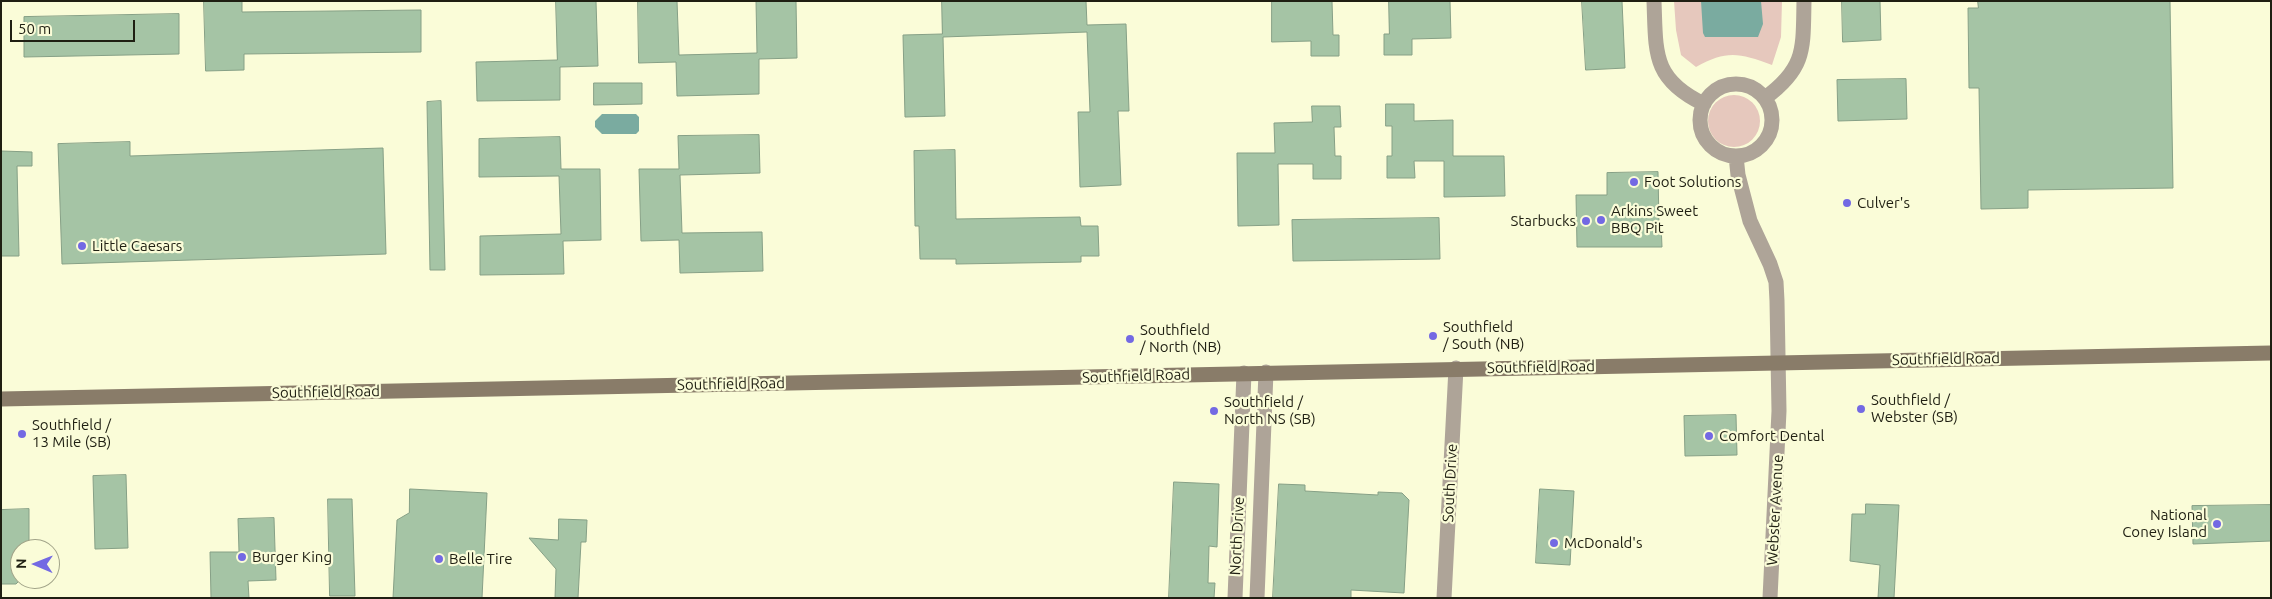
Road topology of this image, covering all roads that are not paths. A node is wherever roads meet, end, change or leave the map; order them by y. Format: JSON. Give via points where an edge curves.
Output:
{"nodes":[{"id":1,"x":1654,"y":1,"type":"edge"},
{"id":2,"x":1804,"y":1,"type":"edge"},
{"id":3,"x":1765,"y":98,"type":"junction"},
{"id":4,"x":1704,"y":104,"type":"junction"},
{"id":5,"x":1736,"y":156,"type":"junction"},
{"id":6,"x":2271,"y":353,"type":"edge"},
{"id":7,"x":1778,"y":361,"type":"junction"},
{"id":8,"x":1456,"y":368,"type":"junction"},
{"id":9,"x":1266,"y":372,"type":"junction"},
{"id":10,"x":1244,"y":373,"type":"junction"},
{"id":11,"x":1,"y":398,"type":"edge"},
{"id":12,"x":1240,"y":474,"type":"junction"},
{"id":13,"x":1263,"y":475,"type":"junction"},
{"id":14,"x":1234,"y":598,"type":"edge"},
{"id":15,"x":1257,"y":598,"type":"edge"},
{"id":16,"x":1444,"y":598,"type":"edge"},
{"id":17,"x":1770,"y":598,"type":"edge"}],
"edges":[{"from":1,"to":4,"type":"street","via":[[1658,51],[1666,76],[1677,89]]},
{"from":2,"to":3,"type":"street","via":[[1802,50],[1798,64],[1789,78]]},
{"from":3,"to":4,"type":"street","via":[[1757,90],[1735,84],[1713,92]]},
{"from":3,"to":5,"type":"street","via":[[1772,122],[1769,134],[1753,152]]},
{"from":4,"to":5,"type":"street","via":[[1700,123],[1706,140],[1719,152]]},
{"from":5,"to":7,"type":"street","name":"Webster Avenue","via":[[1750,221],[1776,282]]},
{"from":6,"to":7,"type":"main road","name":"Southfield Road"},
{"from":7,"to":8,"type":"main road","name":"Southfield Road"},
{"from":7,"to":17,"type":"street","name":"Webster Avenue","via":[[1779,421]]},
{"from":8,"to":9,"type":"main road","name":"Southfield Road"},
{"from":8,"to":16,"type":"street","name":"South Drive"},
{"from":9,"to":10,"type":"main road","name":"Southfield Road"},
{"from":9,"to":13,"type":"street","name":"North Drive"},
{"from":10,"to":11,"type":"main road","name":"Southfield Road"},
{"from":10,"to":12,"type":"street","name":"North Drive"},
{"from":12,"to":13,"type":"street"},
{"from":12,"to":14,"type":"street","name":"North Drive"},
{"from":13,"to":15,"type":"street","name":"North Drive"}]}
